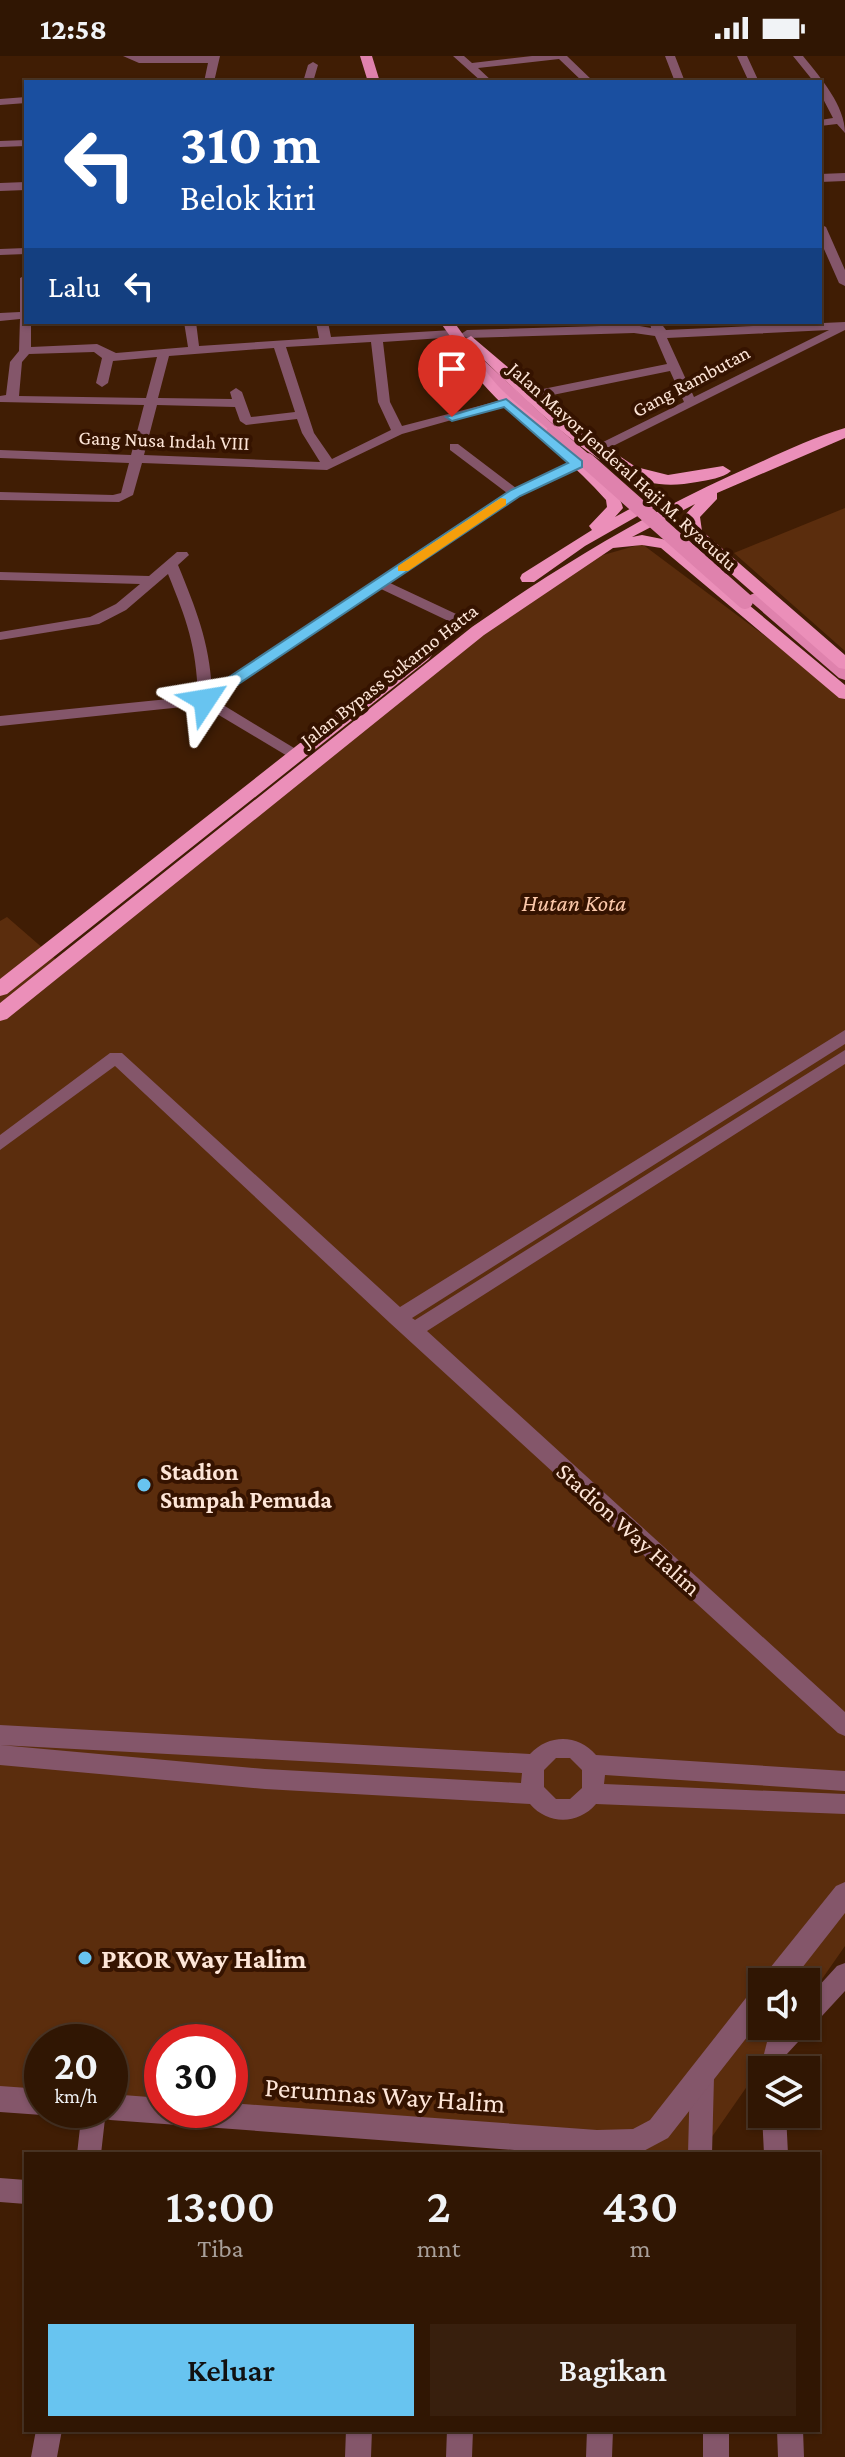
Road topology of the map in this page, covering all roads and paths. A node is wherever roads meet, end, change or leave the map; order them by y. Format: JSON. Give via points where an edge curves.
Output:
{"nodes":[{"id":1,"x":458,"y":56,"type":"edge"},
{"id":2,"x":561,"y":56,"type":"edge"},
{"id":3,"x":670,"y":56,"type":"edge"},
{"id":4,"x":742,"y":56,"type":"edge"},
{"id":5,"x":798,"y":56,"type":"edge"},
{"id":6,"x":541,"y":57,"type":"edge"},
{"id":7,"x":129,"y":58,"type":"edge"},
{"id":8,"x":214,"y":58,"type":"edge"},
{"id":9,"x":372,"y":58,"type":"edge"},
{"id":10,"x":313,"y":65,"type":"dead end"},
{"id":11,"x":469,"y":66,"type":"junction"},
{"id":12,"x":209,"y":80,"type":"edge"},
{"id":13,"x":309,"y":80,"type":"edge"},
{"id":14,"x":374,"y":80,"type":"edge"},
{"id":15,"x":384,"y":80,"type":"edge"},
{"id":16,"x":486,"y":80,"type":"edge"},
{"id":17,"x":587,"y":80,"type":"edge"},
{"id":18,"x":679,"y":80,"type":"edge"},
{"id":19,"x":753,"y":80,"type":"edge"},
{"id":20,"x":818,"y":80,"type":"edge"},
{"id":21,"x":822,"y":86,"type":"edge"},
{"id":22,"x":24,"y":100,"type":"edge"},
{"id":23,"x":0,"y":102,"type":"edge"},
{"id":24,"x":822,"y":123,"type":"edge"},
{"id":25,"x":844,"y":123,"type":"edge"},
{"id":26,"x":24,"y":143,"type":"edge"},
{"id":27,"x":0,"y":144,"type":"edge"},
{"id":28,"x":845,"y":177,"type":"edge"},
{"id":29,"x":822,"y":178,"type":"edge"},
{"id":30,"x":24,"y":186,"type":"edge"},
{"id":31,"x":0,"y":187,"type":"edge"},
{"id":32,"x":822,"y":232,"type":"edge"},
{"id":33,"x":24,"y":251,"type":"edge"},
{"id":34,"x":0,"y":252,"type":"edge"},
{"id":35,"x":832,"y":254,"type":"edge"},
{"id":36,"x":845,"y":283,"type":"edge"},
{"id":37,"x":24,"y":315,"type":"edge"},
{"id":38,"x":0,"y":317,"type":"edge"},
{"id":39,"x":26,"y":324,"type":"edge"},
{"id":40,"x":190,"y":324,"type":"edge"},
{"id":41,"x":322,"y":324,"type":"edge"},
{"id":42,"x":845,"y":327,"type":"edge"},
{"id":43,"x":503,"y":328,"type":"edge"},
{"id":44,"x":656,"y":328,"type":"edge"},
{"id":45,"x":460,"y":333,"type":"edge"},
{"id":46,"x":377,"y":340,"type":"junction"},
{"id":47,"x":326,"y":342,"type":"junction"},
{"id":48,"x":279,"y":344,"type":"junction"},
{"id":49,"x":194,"y":350,"type":"junction"},
{"id":50,"x":25,"y":351,"type":"junction"},
{"id":51,"x":164,"y":353,"type":"junction"},
{"id":52,"x":108,"y":357,"type":"junction"},
{"id":53,"x":673,"y":367,"type":"junction"},
{"id":54,"x":102,"y":383,"type":"dead end"},
{"id":55,"x":533,"y":395,"type":"junction"},
{"id":56,"x":6,"y":399,"type":"edge"},
{"id":57,"x":153,"y":402,"type":"junction"},
{"id":58,"x":506,"y":403,"type":"junction"},
{"id":59,"x":691,"y":404,"type":"junction"},
{"id":60,"x":302,"y":415,"type":"junction"},
{"id":61,"x":845,"y":421,"type":"edge"},
{"id":62,"x":398,"y":431,"type":"junction"},
{"id":63,"x":845,"y":433,"type":"edge"},
{"id":64,"x":454,"y":447,"type":"dead end"},
{"id":65,"x":599,"y":449,"type":"junction"},
{"id":66,"x":0,"y":454,"type":"edge"},
{"id":67,"x":136,"y":459,"type":"junction"},
{"id":68,"x":614,"y":461,"type":"junction"},
{"id":69,"x":577,"y":464,"type":"junction"},
{"id":70,"x":327,"y":466,"type":"junction"},
{"id":71,"x":723,"y":478,"type":"junction"},
{"id":72,"x":515,"y":493,"type":"junction"},
{"id":73,"x":609,"y":493,"type":"junction"},
{"id":74,"x":0,"y":496,"type":"edge"},
{"id":75,"x":694,"y":533,"type":"junction"},
{"id":76,"x":579,"y":543,"type":"junction"},
{"id":77,"x":666,"y":544,"type":"junction"},
{"id":78,"x":601,"y":549,"type":"junction"},
{"id":79,"x":398,"y":573,"type":"junction"},
{"id":80,"x":0,"y":576,"type":"edge"},
{"id":81,"x":152,"y":580,"type":"junction"},
{"id":82,"x":382,"y":584,"type":"junction"},
{"id":83,"x":405,"y":594,"type":"junction"},
{"id":84,"x":750,"y":600,"type":"junction"},
{"id":85,"x":464,"y":623,"type":"junction"},
{"id":86,"x":0,"y":636,"type":"edge"},
{"id":87,"x":845,"y":664,"type":"edge"},
{"id":88,"x":845,"y":675,"type":"edge"},
{"id":89,"x":845,"y":691,"type":"edge"},
{"id":90,"x":205,"y":700,"type":"junction"},
{"id":91,"x":0,"y":721,"type":"edge"},
{"id":92,"x":345,"y":726,"type":"junction"},
{"id":93,"x":294,"y":754,"type":"junction"},
{"id":94,"x":0,"y":989,"type":"edge"},
{"id":95,"x":0,"y":1014,"type":"edge"},
{"id":96,"x":845,"y":1036,"type":"edge"},
{"id":97,"x":845,"y":1056,"type":"edge"},
{"id":98,"x":0,"y":1144,"type":"edge"},
{"id":99,"x":397,"y":1318,"type":"junction"},
{"id":100,"x":412,"y":1331,"type":"junction"},
{"id":101,"x":845,"y":1726,"type":"edge"},
{"id":102,"x":0,"y":1735,"type":"edge"},
{"id":103,"x":99,"y":1739,"type":"junction"},
{"id":104,"x":201,"y":1744,"type":"junction"},
{"id":105,"x":0,"y":1755,"type":"edge"},
{"id":106,"x":95,"y":1764,"type":"junction"},
{"id":107,"x":535,"y":1764,"type":"junction"},
{"id":108,"x":591,"y":1764,"type":"junction"},
{"id":109,"x":197,"y":1773,"type":"junction"},
{"id":110,"x":845,"y":1781,"type":"edge"},
{"id":111,"x":536,"y":1794,"type":"junction"},
{"id":112,"x":593,"y":1794,"type":"junction"},
{"id":113,"x":845,"y":1804,"type":"edge"},
{"id":114,"x":845,"y":1894,"type":"edge"},
{"id":115,"x":786,"y":1968,"type":"edge"},
{"id":116,"x":845,"y":1974,"type":"edge"},
{"id":117,"x":820,"y":2002,"type":"edge"},
{"id":118,"x":748,"y":2016,"type":"edge"},
{"id":119,"x":702,"y":2077,"type":"junction"},
{"id":120,"x":0,"y":2099,"type":"edge"},
{"id":121,"x":24,"y":2101,"type":"edge"},
{"id":122,"x":128,"y":2109,"type":"edge"},
{"id":123,"x":92,"y":2128,"type":"edge"},
{"id":124,"x":775,"y":2128,"type":"edge"},
{"id":125,"x":465,"y":2144,"type":"edge"},
{"id":126,"x":597,"y":2149,"type":"edge"},
{"id":127,"x":89,"y":2152,"type":"edge"},
{"id":128,"x":700,"y":2152,"type":"edge"},
{"id":129,"x":776,"y":2152,"type":"edge"},
{"id":130,"x":0,"y":2190,"type":"edge"},
{"id":131,"x":24,"y":2192,"type":"edge"},
{"id":132,"x":49,"y":2432,"type":"edge"},
{"id":133,"x":359,"y":2432,"type":"edge"},
{"id":134,"x":460,"y":2432,"type":"edge"},
{"id":135,"x":600,"y":2432,"type":"edge"},
{"id":136,"x":716,"y":2432,"type":"edge"},
{"id":137,"x":790,"y":2432,"type":"edge"},
{"id":138,"x":44,"y":2457,"type":"edge"},
{"id":139,"x":358,"y":2457,"type":"edge"},
{"id":140,"x":459,"y":2457,"type":"edge"},
{"id":141,"x":599,"y":2457,"type":"edge"},
{"id":142,"x":716,"y":2457,"type":"edge"},
{"id":143,"x":791,"y":2457,"type":"edge"}],
"edges":[{"from":1,"to":11,"type":"street"},
{"from":2,"to":6,"type":"street"},
{"from":2,"to":17,"type":"street"},
{"from":3,"to":18,"type":"street"},
{"from":4,"to":19,"type":"street"},
{"from":5,"to":20,"type":"street"},
{"from":6,"to":11,"type":"street"},
{"from":7,"to":8,"type":"street"},
{"from":8,"to":12,"type":"street"},
{"from":9,"to":14,"type":"main road"},
{"from":9,"to":15,"type":"main road"},
{"from":10,"to":13,"type":"street"},
{"from":11,"to":16,"type":"street"},
{"from":21,"to":25,"type":"street"},
{"from":22,"to":23,"type":"street"},
{"from":24,"to":25,"type":"street"},
{"from":26,"to":27,"type":"street"},
{"from":28,"to":29,"type":"street"},
{"from":30,"to":31,"type":"street"},
{"from":32,"to":35,"type":"street"},
{"from":33,"to":34,"type":"street"},
{"from":35,"to":36,"type":"street"},
{"from":37,"to":38,"type":"street"},
{"from":39,"to":50,"type":"street"},
{"from":40,"to":49,"type":"street"},
{"from":41,"to":47,"type":"street"},
{"from":42,"to":44,"type":"street"},
{"from":42,"to":59,"type":"street","name":"Gang Rambutan"},
{"from":43,"to":44,"type":"street"},
{"from":43,"to":45,"type":"street"},
{"from":44,"to":53,"type":"street"},
{"from":45,"to":46,"type":"street"},
{"from":45,"to":55,"type":"highway"},
{"from":45,"to":58,"type":"highway","via":[[471,363]]},
{"from":45,"to":84,"type":"main road","name":"Jalan Mayor Jenderal Haji M. Ryacudu","bridge":true,"via":[[558,430]]},
{"from":46,"to":47,"type":"street"},
{"from":46,"to":62,"type":"street","via":[[384,402]]},
{"from":47,"to":48,"type":"street"},
{"from":48,"to":49,"type":"street"},
{"from":48,"to":60,"type":"street"},
{"from":49,"to":51,"type":"street"},
{"from":50,"to":52,"type":"street","via":[[97,348]]},
{"from":50,"to":56,"type":"street","via":[[16,362]]},
{"from":51,"to":52,"type":"street"},
{"from":51,"to":57,"type":"street"},
{"from":52,"to":54,"type":"street"},
{"from":53,"to":55,"type":"street"},
{"from":53,"to":59,"type":"street"},
{"from":55,"to":65,"type":"highway"},
{"from":56,"to":57,"type":"street"},
{"from":57,"to":60,"type":"street","via":[[237,397],[245,420]]},
{"from":57,"to":67,"type":"street"},
{"from":58,"to":62,"type":"street"},
{"from":58,"to":69,"type":"highway"},
{"from":59,"to":65,"type":"street","name":"Gang Rambutan"},
{"from":60,"to":70,"type":"street"},
{"from":61,"to":71,"type":"highway","name":"Jalan Bypass Sukarno Hatta"},
{"from":62,"to":70,"type":"street"},
{"from":63,"to":71,"type":"highway","name":"Jalan Bypass Sukarno Hatta"},
{"from":64,"to":72,"type":"street"},
{"from":65,"to":68,"type":"highway"},
{"from":66,"to":67,"type":"street","name":"Gang Nusa Indah VIII"},
{"from":67,"to":70,"type":"street","name":"Gang Nusa Indah VIII"},
{"from":67,"to":74,"type":"street","via":[[122,498]]},
{"from":68,"to":71,"type":"highway","via":[[655,479]]},
{"from":68,"to":73,"type":"highway","via":[[640,489],[626,497]]},
{"from":69,"to":72,"type":"street"},
{"from":69,"to":73,"type":"highway"},
{"from":71,"to":75,"type":"highway","via":[[695,511],[690,521]]},
{"from":71,"to":76,"type":"highway","name":"Jalan Bypass Sukarno Hatta","via":[[622,518]]},
{"from":71,"to":78,"type":"highway","name":"Jalan Bypass Sukarno Hatta"},
{"from":72,"to":79,"type":"street"},
{"from":73,"to":76,"type":"highway","via":[[615,508]]},
{"from":75,"to":77,"type":"highway","via":[[662,526],[657,533]]},
{"from":75,"to":87,"type":"highway"},
{"from":76,"to":85,"type":"highway","name":"Jalan Bypass Sukarno Hatta"},
{"from":77,"to":78,"type":"highway","via":[[638,540]]},
{"from":77,"to":89,"type":"highway"},
{"from":78,"to":92,"type":"highway","name":"Jalan Bypass Sukarno Hatta"},
{"from":79,"to":82,"type":"street"},
{"from":79,"to":83,"type":"street"},
{"from":80,"to":81,"type":"street"},
{"from":81,"to":86,"type":"street","via":[[121,607],[94,621]]},
{"from":81,"to":90,"type":"street","via":[[176,559],[203,654]]},
{"from":82,"to":83,"type":"street"},
{"from":82,"to":90,"type":"street"},
{"from":83,"to":85,"type":"street"},
{"from":84,"to":88,"type":"main road"},
{"from":84,"to":89,"type":"main road"},
{"from":85,"to":92,"type":"highway","name":"Jalan Bypass Sukarno Hatta"},
{"from":90,"to":91,"type":"street"},
{"from":90,"to":93,"type":"street"},
{"from":92,"to":93,"type":"highway","name":"Jalan Bypass Sukarno Hatta"},
{"from":92,"to":95,"type":"highway","name":"Jalan Bypass Sukarno Hatta"},
{"from":93,"to":94,"type":"highway","name":"Jalan Bypass Sukarno Hatta"},
{"from":96,"to":99,"type":"street"},
{"from":97,"to":100,"type":"street"},
{"from":98,"to":99,"type":"street","name":"Stadion Way Halim","via":[[116,1057]]},
{"from":99,"to":100,"type":"street","name":"Stadion Way Halim"},
{"from":100,"to":101,"type":"street","name":"Stadion Way Halim"},
{"from":102,"to":103,"type":"street"},
{"from":103,"to":104,"type":"street"},
{"from":103,"to":106,"type":"street"},
{"from":104,"to":107,"type":"street"},
{"from":104,"to":109,"type":"street"},
{"from":105,"to":106,"type":"street"},
{"from":106,"to":109,"type":"street"},
{"from":107,"to":108,"type":"street","via":[[562,1749]]},
{"from":107,"to":111,"type":"street","via":[[531,1784]]},
{"from":108,"to":110,"type":"street"},
{"from":108,"to":112,"type":"street"},
{"from":109,"to":111,"type":"street"},
{"from":111,"to":112,"type":"street","via":[[553,1808],[565,1810],[586,1803]]},
{"from":112,"to":113,"type":"street"},
{"from":114,"to":115,"type":"street"},
{"from":116,"to":117,"type":"street"},
{"from":118,"to":119,"type":"street"},
{"from":119,"to":126,"type":"street","via":[[656,2132]]},
{"from":119,"to":128,"type":"street"},
{"from":120,"to":121,"type":"street"},
{"from":122,"to":125,"type":"street","name":"Perumnas Way Halim"},
{"from":123,"to":127,"type":"street"},
{"from":124,"to":129,"type":"street"},
{"from":125,"to":126,"type":"street","name":"Perumnas Way Halim"},
{"from":130,"to":131,"type":"street"},
{"from":132,"to":138,"type":"street"},
{"from":133,"to":139,"type":"street"},
{"from":134,"to":140,"type":"street"},
{"from":135,"to":141,"type":"street"},
{"from":136,"to":142,"type":"street"},
{"from":137,"to":143,"type":"street"}]}
